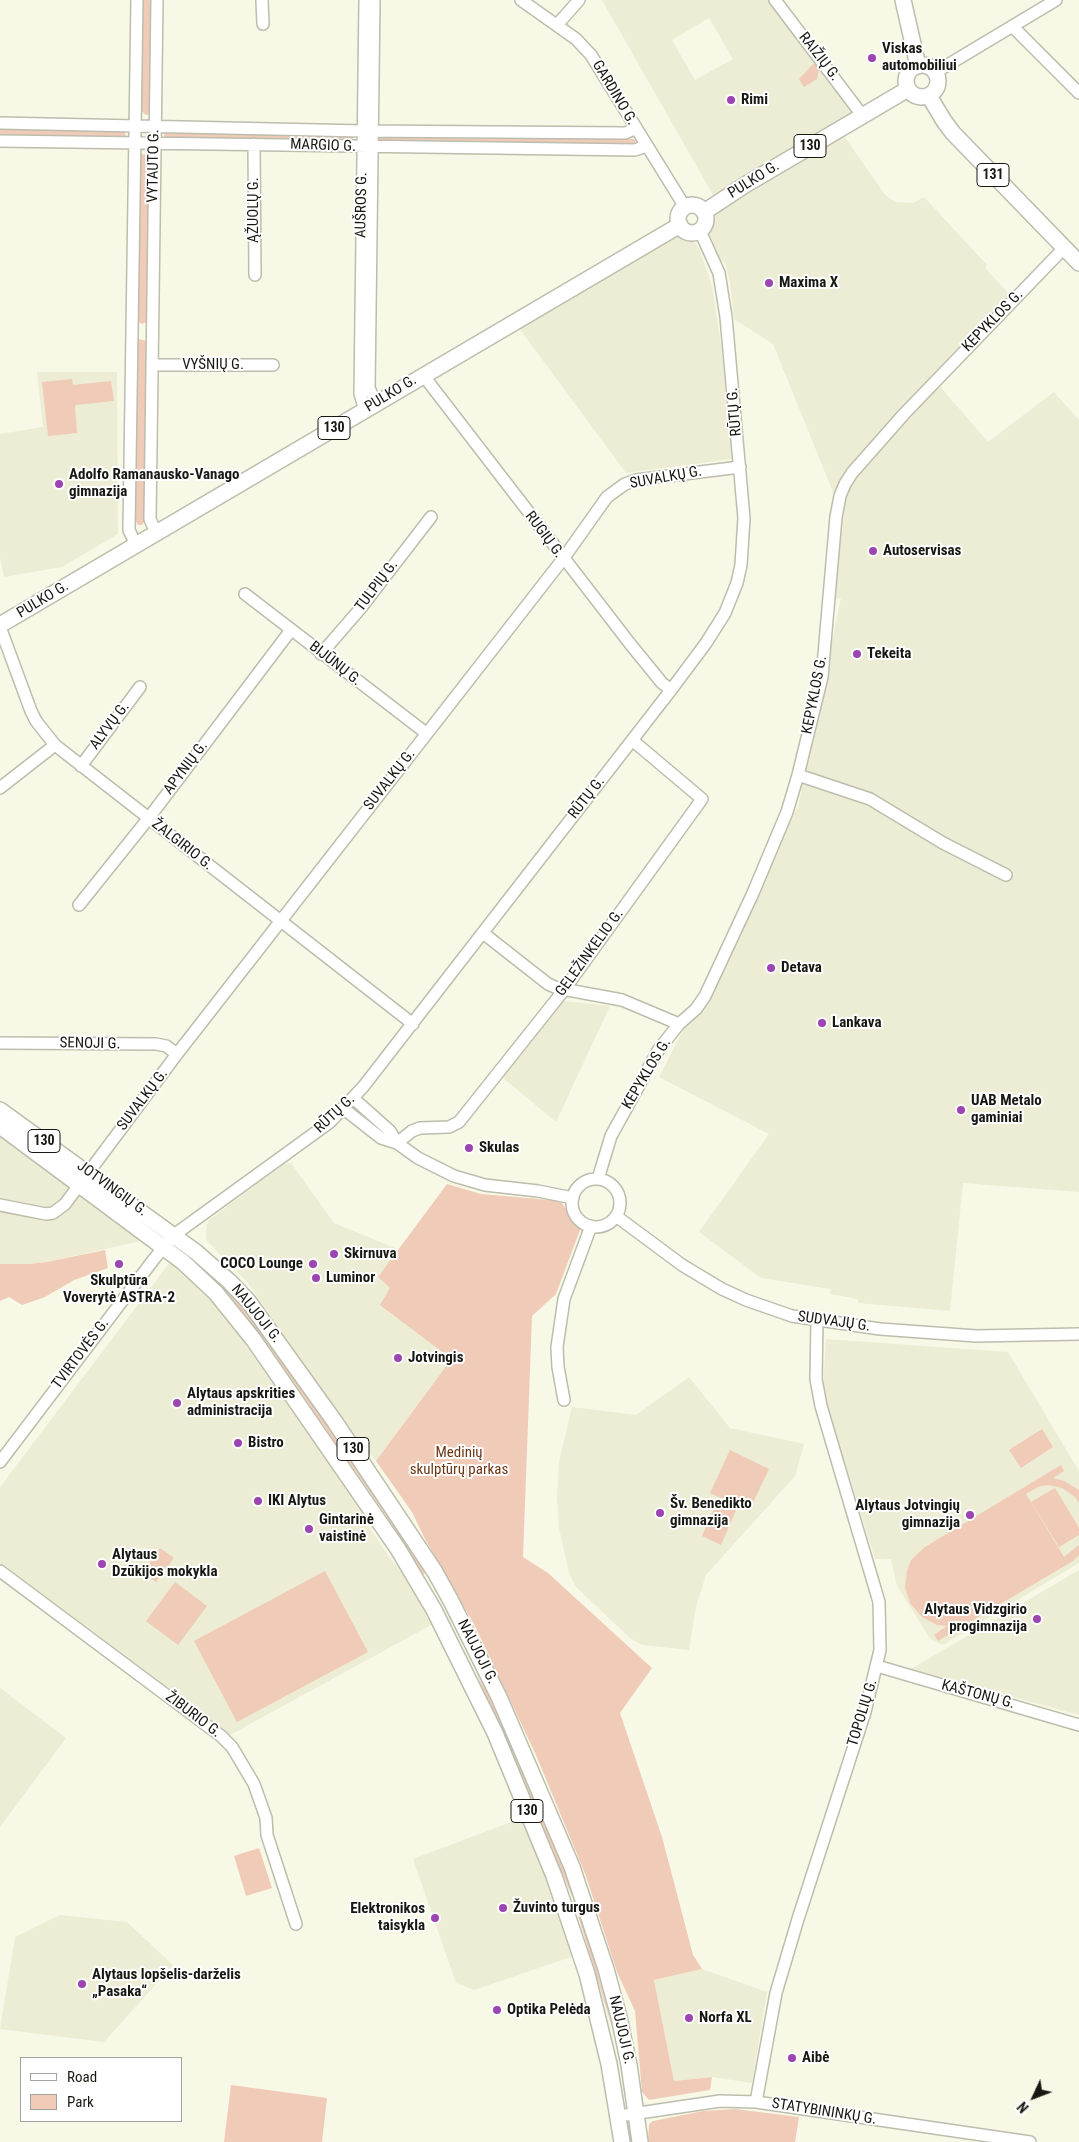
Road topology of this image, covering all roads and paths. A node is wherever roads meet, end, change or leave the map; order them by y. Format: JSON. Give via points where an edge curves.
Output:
{"nodes":[{"id":1,"x":137,"y":0,"type":"edge"},
{"id":2,"x":156,"y":0,"type":"edge"},
{"id":3,"x":262,"y":0,"type":"edge"},
{"id":4,"x":365,"y":0,"type":"edge"},
{"id":5,"x":374,"y":0,"type":"edge"},
{"id":6,"x":521,"y":0,"type":"edge"},
{"id":7,"x":579,"y":0,"type":"edge"},
{"id":8,"x":775,"y":0,"type":"edge"},
{"id":9,"x":903,"y":0,"type":"edge"},
{"id":10,"x":1056,"y":0,"type":"edge"},
{"id":11,"x":263,"y":24,"type":"dead end"},
{"id":12,"x":557,"y":24,"type":"junction"},
{"id":13,"x":1013,"y":27,"type":"junction"},
{"id":14,"x":918,"y":66,"type":"junction"},
{"id":15,"x":936,"y":72,"type":"junction"},
{"id":16,"x":908,"y":89,"type":"junction"},
{"id":17,"x":1079,"y":93,"type":"edge"},
{"id":18,"x":929,"y":96,"type":"junction"},
{"id":19,"x":862,"y":115,"type":"junction"},
{"id":20,"x":0,"y":123,"type":"edge"},
{"id":21,"x":135,"y":126,"type":"junction"},
{"id":22,"x":155,"y":127,"type":"junction"},
{"id":23,"x":635,"y":128,"type":"junction"},
{"id":24,"x":368,"y":131,"type":"junction"},
{"id":25,"x":0,"y":141,"type":"edge"},
{"id":26,"x":135,"y":143,"type":"junction"},
{"id":27,"x":155,"y":143,"type":"junction"},
{"id":28,"x":254,"y":144,"type":"junction"},
{"id":29,"x":646,"y":146,"type":"junction"},
{"id":30,"x":367,"y":148,"type":"junction"},
{"id":31,"x":685,"y":207,"type":"junction"},
{"id":32,"x":704,"y":212,"type":"junction"},
{"id":33,"x":680,"y":225,"type":"junction"},
{"id":34,"x":700,"y":231,"type":"junction"},
{"id":35,"x":1064,"y":248,"type":"junction"},
{"id":36,"x":1079,"y":263,"type":"edge"},
{"id":37,"x":255,"y":275,"type":"dead end"},
{"id":38,"x":132,"y":332,"type":"junction"},
{"id":39,"x":152,"y":332,"type":"junction"},
{"id":40,"x":152,"y":364,"type":"junction"},
{"id":41,"x":273,"y":365,"type":"dead end"},
{"id":42,"x":423,"y":375,"type":"junction"},
{"id":43,"x":371,"y":406,"type":"junction"},
{"id":44,"x":740,"y":467,"type":"junction"},
{"id":45,"x":431,"y":517,"type":"dead end"},
{"id":46,"x":156,"y":533,"type":"junction"},
{"id":47,"x":136,"y":545,"type":"junction"},
{"id":48,"x":563,"y":559,"type":"junction"},
{"id":49,"x":245,"y":594,"type":"dead end"},
{"id":50,"x":0,"y":626,"type":"edge"},
{"id":51,"x":291,"y":630,"type":"junction"},
{"id":52,"x":321,"y":654,"type":"junction"},
{"id":53,"x":140,"y":687,"type":"dead end"},
{"id":54,"x":671,"y":690,"type":"junction"},
{"id":55,"x":426,"y":733,"type":"junction"},
{"id":56,"x":632,"y":740,"type":"junction"},
{"id":57,"x":56,"y":745,"type":"junction"},
{"id":58,"x":81,"y":766,"type":"junction"},
{"id":59,"x":798,"y":776,"type":"junction"},
{"id":60,"x":0,"y":788,"type":"edge"},
{"id":61,"x":148,"y":819,"type":"junction"},
{"id":62,"x":1006,"y":875,"type":"dead end"},
{"id":63,"x":79,"y":905,"type":"dead end"},
{"id":64,"x":281,"y":922,"type":"junction"},
{"id":65,"x":483,"y":933,"type":"junction"},
{"id":66,"x":564,"y":990,"type":"junction"},
{"id":67,"x":413,"y":1024,"type":"junction"},
{"id":68,"x":680,"y":1024,"type":"junction"},
{"id":69,"x":0,"y":1043,"type":"edge"},
{"id":70,"x":177,"y":1054,"type":"junction"},
{"id":71,"x":354,"y":1098,"type":"junction"},
{"id":72,"x":344,"y":1109,"type":"junction"},
{"id":73,"x":0,"y":1110,"type":"edge"},
{"id":74,"x":0,"y":1126,"type":"edge"},
{"id":75,"x":397,"y":1143,"type":"junction"},
{"id":76,"x":84,"y":1178,"type":"junction"},
{"id":77,"x":598,"y":1179,"type":"junction"},
{"id":78,"x":573,"y":1198,"type":"junction"},
{"id":79,"x":0,"y":1205,"type":"edge"},
{"id":80,"x":616,"y":1216,"type":"junction"},
{"id":81,"x":591,"y":1226,"type":"junction"},
{"id":82,"x":174,"y":1235,"type":"junction"},
{"id":83,"x":164,"y":1247,"type":"junction"},
{"id":84,"x":817,"y":1321,"type":"junction"},
{"id":85,"x":1079,"y":1334,"type":"edge"},
{"id":86,"x":564,"y":1400,"type":"dead end"},
{"id":87,"x":0,"y":1462,"type":"edge"},
{"id":88,"x":0,"y":1571,"type":"edge"},
{"id":89,"x":452,"y":1601,"type":"junction"},
{"id":90,"x":434,"y":1610,"type":"junction"},
{"id":91,"x":877,"y":1666,"type":"junction"},
{"id":92,"x":1079,"y":1724,"type":"edge"},
{"id":93,"x":296,"y":1924,"type":"dead end"},
{"id":94,"x":756,"y":2102,"type":"junction"},
{"id":95,"x":637,"y":2113,"type":"junction"},
{"id":96,"x":619,"y":2116,"type":"junction"},
{"id":97,"x":622,"y":2142,"type":"edge"},
{"id":98,"x":640,"y":2142,"type":"edge"},
{"id":99,"x":1030,"y":2142,"type":"edge"}],
"edges":[{"from":1,"to":21,"type":"street","name":"VYTAUTO G."},
{"from":2,"to":22,"type":"street","name":"VYTAUTO G."},
{"from":3,"to":11,"type":"street"},
{"from":4,"to":24,"type":"street","name":"AUŠROS G."},
{"from":5,"to":24,"type":"street","name":"AUŠROS G."},
{"from":6,"to":12,"type":"street","name":"GARDINO G."},
{"from":7,"to":12,"type":"street"},
{"from":8,"to":19,"type":"street","name":"RAIŽIŲ G."},
{"from":9,"to":14,"type":"main road"},
{"from":10,"to":13,"type":"street"},
{"from":12,"to":23,"type":"street","name":"GARDINO G.","via":[[591,55]]},
{"from":13,"to":15,"type":"street"},
{"from":13,"to":17,"type":"street"},
{"from":14,"to":15,"type":"main road","via":[[926,65]]},
{"from":14,"to":16,"type":"main road","via":[[908,73]]},
{"from":15,"to":18,"type":"main road","via":[[938,86]]},
{"from":16,"to":18,"type":"main road","via":[[915,96]]},
{"from":16,"to":19,"type":"main road","name":"PULKO G.","number":"130"},
{"from":18,"to":35,"type":"main road","number":"131","via":[[953,133]]},
{"from":19,"to":32,"type":"main road","name":"PULKO G.","number":"130"},
{"from":20,"to":21,"type":"street","name":"MARGIO G."},
{"from":21,"to":22,"type":"street","name":"MARGIO G."},
{"from":21,"to":26,"type":"street","name":"VYTAUTO G."},
{"from":22,"to":24,"type":"street","name":"MARGIO G."},
{"from":22,"to":27,"type":"street","name":"VYTAUTO G."},
{"from":23,"to":24,"type":"street","name":"MARGIO G.","via":[[625,133]]},
{"from":23,"to":29,"type":"street","name":"GARDINO G."},
{"from":24,"to":30,"type":"street","name":"AUŠROS G."},
{"from":25,"to":26,"type":"street","name":"MARGIO G."},
{"from":26,"to":27,"type":"street","name":"MARGIO G."},
{"from":26,"to":38,"type":"street","name":"VYTAUTO G."},
{"from":27,"to":28,"type":"street","name":"MARGIO G."},
{"from":27,"to":39,"type":"street","name":"VYTAUTO G."},
{"from":28,"to":30,"type":"street","name":"MARGIO G."},
{"from":28,"to":37,"type":"street","name":"ĄŽUOLŲ G."},
{"from":29,"to":30,"type":"street","name":"MARGIO G.","via":[[635,150]]},
{"from":29,"to":31,"type":"street","name":"GARDINO G."},
{"from":30,"to":43,"type":"street","name":"AUŠROS G.","via":[[360,394]]},
{"from":31,"to":32,"type":"main road","via":[[698,206]]},
{"from":31,"to":33,"type":"main road","via":[[680,213]]},
{"from":32,"to":34,"type":"main road","via":[[706,220]]},
{"from":33,"to":34,"type":"main road","via":[[691,233]]},
{"from":33,"to":42,"type":"main road","name":"PULKO G.","number":"130"},
{"from":34,"to":44,"type":"street","name":"RŪTŲ G.","via":[[719,272]]},
{"from":35,"to":36,"type":"main road","number":"131"},
{"from":35,"to":59,"type":"street","name":"KEPYKLOS G.","via":[[915,402],[845,484],[836,517],[822,677]]},
{"from":38,"to":39,"type":"street"},
{"from":38,"to":47,"type":"street","name":"VYTAUTO G.","via":[[129,530]]},
{"from":39,"to":40,"type":"street","name":"VYTAUTO G."},
{"from":40,"to":41,"type":"street","name":"VYŠNIŲ G."},
{"from":40,"to":46,"type":"street","name":"VYTAUTO G.","via":[[150,519]]},
{"from":42,"to":43,"type":"main road","name":"PULKO G.","number":"130"},
{"from":42,"to":48,"type":"street","name":"RUGIŲ G."},
{"from":43,"to":46,"type":"main road","name":"PULKO G.","number":"130"},
{"from":44,"to":48,"type":"street","name":"SUVALKŲ G.","via":[[652,477],[625,484],[608,497]]},
{"from":44,"to":54,"type":"street","name":"RŪTŲ G.","via":[[744,518],[737,583],[716,627]]},
{"from":45,"to":52,"type":"street","name":"TULPIŲ G."},
{"from":46,"to":47,"type":"main road","name":"PULKO G.","number":"130"},
{"from":47,"to":50,"type":"main road","name":"PULKO G.","number":"130"},
{"from":48,"to":54,"type":"street","name":"RUGIŲ G.","via":[[631,646]]},
{"from":48,"to":55,"type":"street","name":"SUVALKŲ G."},
{"from":49,"to":51,"type":"street","name":"BIJŪNŲ G."},
{"from":50,"to":57,"type":"street","name":"ŽALGIRIO G.","via":[[31,711]]},
{"from":51,"to":52,"type":"street","name":"BIJŪNŲ G."},
{"from":51,"to":61,"type":"street","name":"APYNIŲ G."},
{"from":52,"to":55,"type":"street","name":"BIJŪNŲ G."},
{"from":53,"to":58,"type":"street","name":"ALYVŲ G."},
{"from":54,"to":56,"type":"street","name":"RŪTŲ G."},
{"from":55,"to":64,"type":"street","name":"SUVALKŲ G."},
{"from":56,"to":65,"type":"street","name":"RŪTŲ G."},
{"from":56,"to":66,"type":"street","name":"GELEŽINKELIO G.","via":[[702,799]]},
{"from":57,"to":58,"type":"street","name":"ŽALGIRIO G."},
{"from":57,"to":60,"type":"street"},
{"from":58,"to":61,"type":"street","name":"ŽALGIRIO G."},
{"from":59,"to":62,"type":"street","via":[[870,799],[943,843]]},
{"from":59,"to":68,"type":"street","name":"KEPYKLOS G.","via":[[772,849],[705,996]]},
{"from":61,"to":63,"type":"street","name":"APYNIŲ G."},
{"from":61,"to":64,"type":"street","name":"ŽALGIRIO G."},
{"from":64,"to":67,"type":"street","name":"ŽALGIRIO G."},
{"from":64,"to":70,"type":"street","name":"SUVALKŲ G."},
{"from":65,"to":66,"type":"street","via":[[548,984]]},
{"from":65,"to":67,"type":"street","name":"RŪTŲ G."},
{"from":66,"to":68,"type":"street","via":[[622,1000]]},
{"from":66,"to":75,"type":"street","name":"GELEŽINKELIO G.","via":[[459,1122],[449,1127],[420,1128]]},
{"from":67,"to":71,"type":"street","name":"RŪTŲ G."},
{"from":68,"to":77,"type":"street","name":"KEPYKLOS G.","via":[[659,1049],[611,1136]]},
{"from":69,"to":70,"type":"street","name":"SENOJI G.","via":[[156,1044]]},
{"from":70,"to":76,"type":"street","name":"SUVALKŲ G."},
{"from":71,"to":72,"type":"street","name":"RŪTŲ G."},
{"from":71,"to":75,"type":"street","via":[[386,1127]]},
{"from":72,"to":75,"type":"street","via":[[382,1138]]},
{"from":72,"to":82,"type":"street","name":"RŪTŲ G."},
{"from":73,"to":76,"type":"main road","name":"JOTVINGIŲ G.","number":"130"},
{"from":74,"to":76,"type":"main road","name":"JOTVINGIŲ G."},
{"from":75,"to":78,"type":"street","via":[[427,1164],[470,1182]]},
{"from":76,"to":79,"type":"street","name":"SUVALKŲ G.","via":[[65,1204],[53,1213]]},
{"from":76,"to":82,"type":"main road","name":"JOTVINGIŲ G.","number":"130"},
{"from":76,"to":83,"type":"main road","name":"JOTVINGIŲ G."},
{"from":77,"to":78,"type":"street","via":[[585,1182]]},
{"from":77,"to":80,"type":"street","via":[[611,1185],[619,1196]]},
{"from":78,"to":81,"type":"street","via":[[576,1216]]},
{"from":80,"to":81,"type":"street","via":[[608,1224]]},
{"from":80,"to":84,"type":"street","name":"SUDVAJŲ G.","via":[[682,1265],[722,1289],[771,1310]]},
{"from":81,"to":86,"type":"street","via":[[564,1300],[558,1360]]},
{"from":82,"to":83,"type":"street","name":"RŪTŲ G."},
{"from":82,"to":89,"type":"main road","name":"NAUJOJI G.","number":"130","via":[[230,1282],[264,1321],[406,1527]]},
{"from":83,"to":87,"type":"street","name":"TVIRTOVĖS G."},
{"from":83,"to":90,"type":"main road","name":"NAUJOJI G.","number":"130","via":[[196,1273],[248,1331],[382,1524]]},
{"from":84,"to":85,"type":"street","name":"SUDVAJŲ G.","via":[[976,1336]]},
{"from":84,"to":91,"type":"street","name":"TOPOLIŲ G.","via":[[816,1379],[821,1406],[879,1602],[881,1629]]},
{"from":88,"to":93,"type":"street","name":"ŽIBURIO G.","via":[[232,1747],[257,1792],[266,1818],[267,1835]]},
{"from":89,"to":90,"type":"main road"},
{"from":89,"to":95,"type":"main road","name":"NAUJOJI G.","number":"130","via":[[499,1696],[572,1867],[606,1969]]},
{"from":90,"to":96,"type":"main road","name":"NAUJOJI G.","number":"130","via":[[495,1733],[554,1876],[588,1974]]},
{"from":91,"to":92,"type":"street","name":"KAŠTONŲ G."},
{"from":91,"to":94,"type":"street","name":"TOPOLIŲ G.","via":[[776,1993]]},
{"from":94,"to":95,"type":"street","name":"STATYBININKŲ G.","via":[[720,2101]]},
{"from":94,"to":99,"type":"street","name":"STATYBININKŲ G."},
{"from":95,"to":96,"type":"street","name":"STATYBININKŲ G."},
{"from":95,"to":98,"type":"main road","name":"NAUJOJI G.","number":"130"},
{"from":96,"to":97,"type":"main road","name":"NAUJOJI G.","number":"130"}]}
